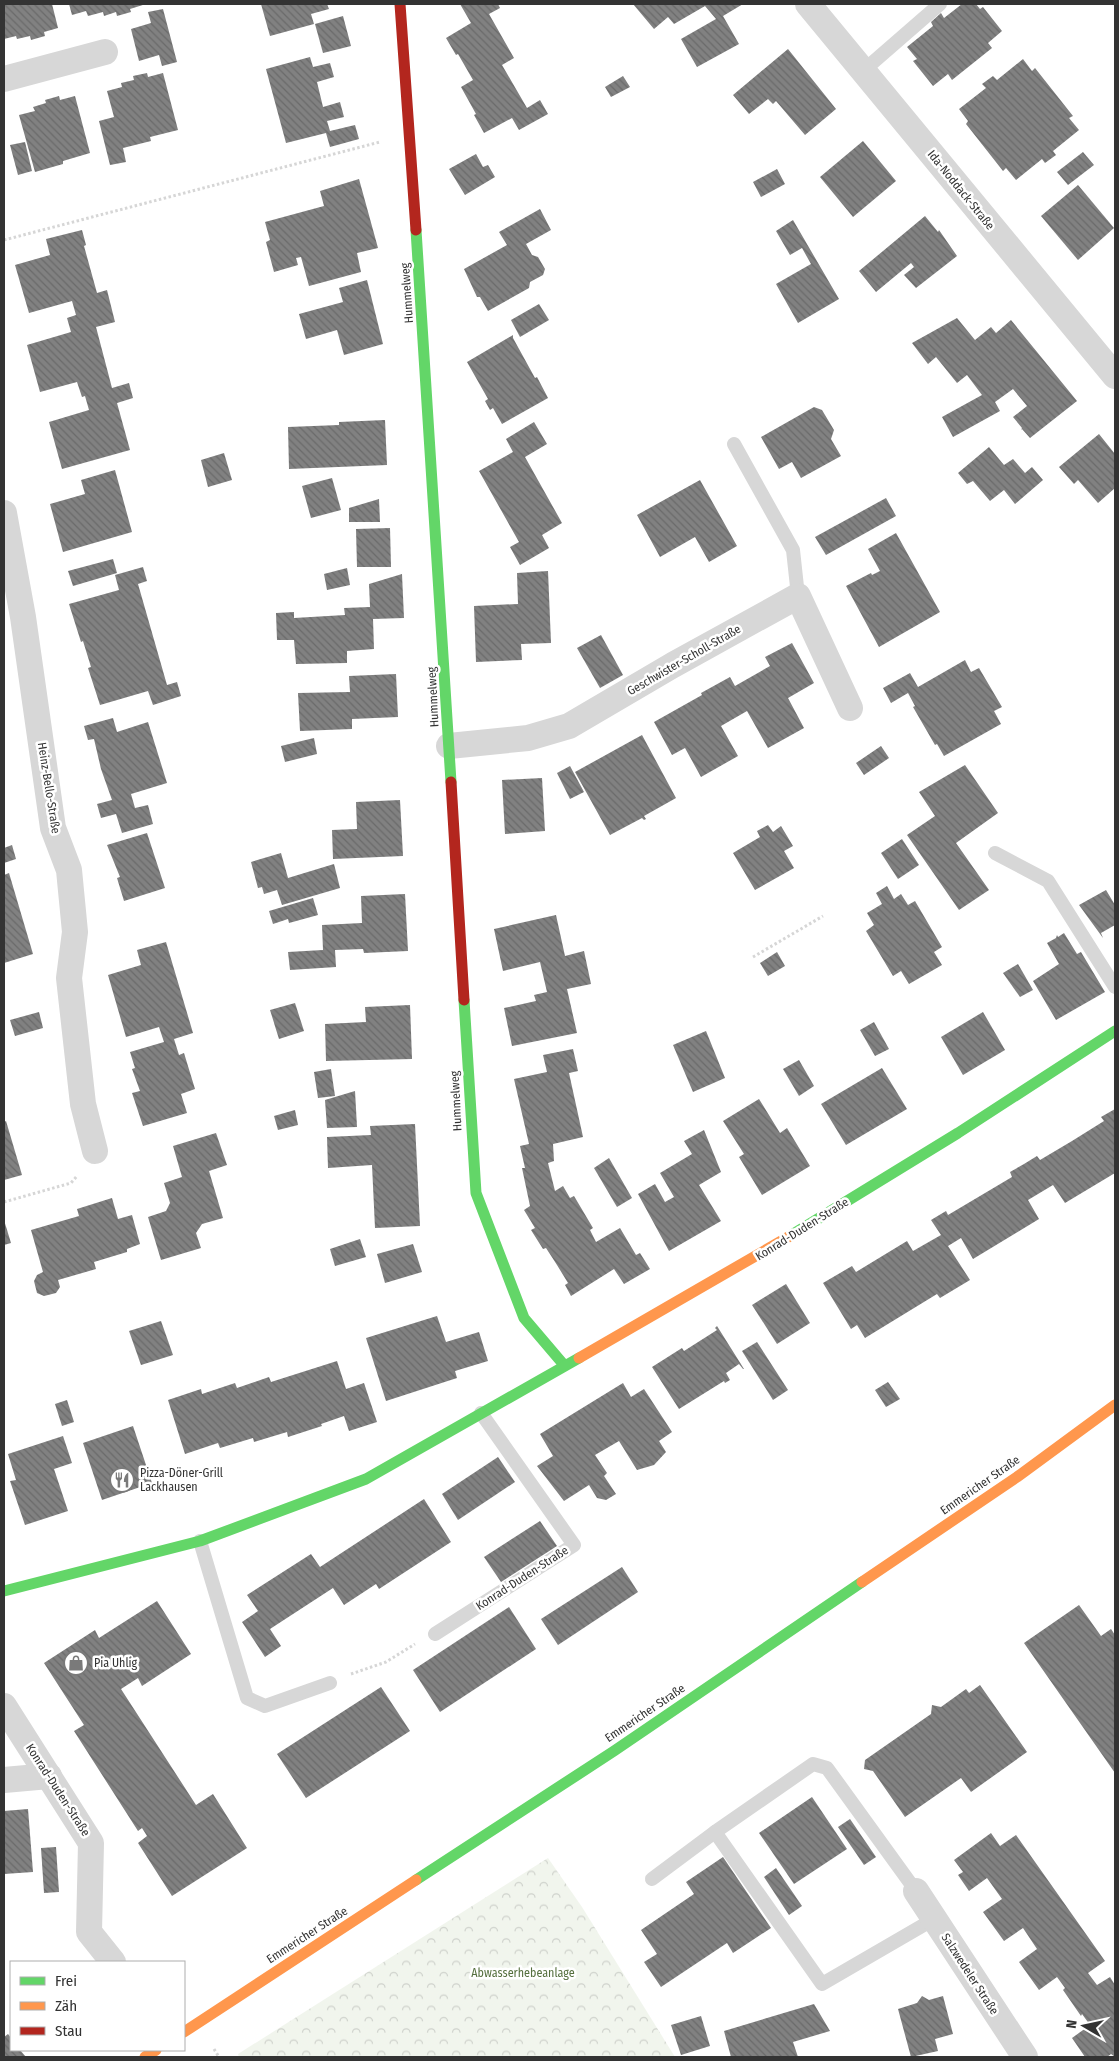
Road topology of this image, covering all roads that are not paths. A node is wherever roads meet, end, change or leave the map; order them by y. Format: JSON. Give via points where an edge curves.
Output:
{"nodes":[{"id":1,"x":400,"y":4,"type":"edge"},
{"id":2,"x":808,"y":4,"type":"edge"},
{"id":3,"x":940,"y":4,"type":"edge"},
{"id":4,"x":105,"y":52,"type":"dead end"},
{"id":5,"x":863,"y":71,"type":"junction"},
{"id":6,"x":4,"y":79,"type":"edge"},
{"id":7,"x":1115,"y":376,"type":"edge"},
{"id":8,"x":734,"y":444,"type":"dead end"},
{"id":9,"x":4,"y":513,"type":"edge"},
{"id":10,"x":798,"y":596,"type":"junction"},
{"id":11,"x":850,"y":708,"type":"dead end"},
{"id":12,"x":449,"y":746,"type":"junction"},
{"id":13,"x":995,"y":852,"type":"dead end"},
{"id":14,"x":1115,"y":987,"type":"edge"},
{"id":15,"x":1115,"y":1031,"type":"edge"},
{"id":16,"x":95,"y":1151,"type":"road end"},
{"id":17,"x":564,"y":1365,"type":"junction"},
{"id":18,"x":1115,"y":1405,"type":"edge"},
{"id":19,"x":481,"y":1413,"type":"junction"},
{"id":20,"x":200,"y":1541,"type":"junction"},
{"id":21,"x":4,"y":1591,"type":"edge"},
{"id":22,"x":435,"y":1634,"type":"road end"},
{"id":23,"x":330,"y":1683,"type":"road end"},
{"id":24,"x":4,"y":1706,"type":"edge"},
{"id":25,"x":49,"y":1776,"type":"junction"},
{"id":26,"x":4,"y":1780,"type":"edge"},
{"id":27,"x":715,"y":1832,"type":"junction"},
{"id":28,"x":652,"y":1880,"type":"dead end"},
{"id":29,"x":916,"y":1891,"type":"joint"},
{"id":30,"x":934,"y":1919,"type":"junction"},
{"id":31,"x":112,"y":1961,"type":"edge"},
{"id":32,"x":185,"y":2031,"type":"edge"},
{"id":33,"x":1024,"y":2057,"type":"edge"}],
"edges":[{"from":1,"to":12,"type":"street","name":"Hummelweg"},
{"from":2,"to":5,"type":"street","name":"Ida-Noddack-Straße"},
{"from":3,"to":5,"type":"lane"},
{"from":4,"to":6,"type":"street"},
{"from":5,"to":7,"type":"street","name":"Ida-Noddack-Straße"},
{"from":8,"to":10,"type":"lane","via":[[793,550]]},
{"from":9,"to":16,"type":"street","name":"Heinz-Bello-Straße","via":[[24,617],[53,828],[69,870],[75,932],[69,978],[83,1104]]},
{"from":10,"to":11,"type":"street"},
{"from":10,"to":12,"type":"street","name":"Geschwister-Scholl-Straße","via":[[569,726],[528,738]]},
{"from":12,"to":17,"type":"street","name":"Hummelweg","via":[[476,1193],[524,1318]]},
{"from":13,"to":14,"type":"lane","via":[[1048,882]]},
{"from":15,"to":17,"type":"street","name":"Konrad-Duden-Straße","via":[[958,1133],[755,1258]]},
{"from":17,"to":19,"type":"street","name":"Konrad-Duden-Straße"},
{"from":18,"to":32,"type":"street","name":"Emmericher Straße","via":[[1017,1477],[614,1751]]},
{"from":19,"to":20,"type":"street","name":"Konrad-Duden-Straße","via":[[366,1478]]},
{"from":19,"to":22,"type":"lane","name":"Konrad-Duden-Straße","via":[[574,1544]]},
{"from":20,"to":21,"type":"street","name":"Konrad-Duden-Straße"},
{"from":20,"to":23,"type":"lane","via":[[247,1698],[265,1706]]},
{"from":24,"to":25,"type":"street","name":"Konrad-Duden-Straße"},
{"from":25,"to":26,"type":"street"},
{"from":25,"to":31,"type":"street","name":"Konrad-Duden-Straße","via":[[91,1843],[89,1932]]},
{"from":27,"to":28,"type":"lane"},
{"from":27,"to":29,"type":"lane","via":[[813,1764],[827,1768]]},
{"from":27,"to":30,"type":"lane","via":[[822,1984]]},
{"from":29,"to":30,"type":"street","name":"Salzwedeler Straße"},
{"from":30,"to":33,"type":"street","name":"Salzwedeler Straße"}]}
